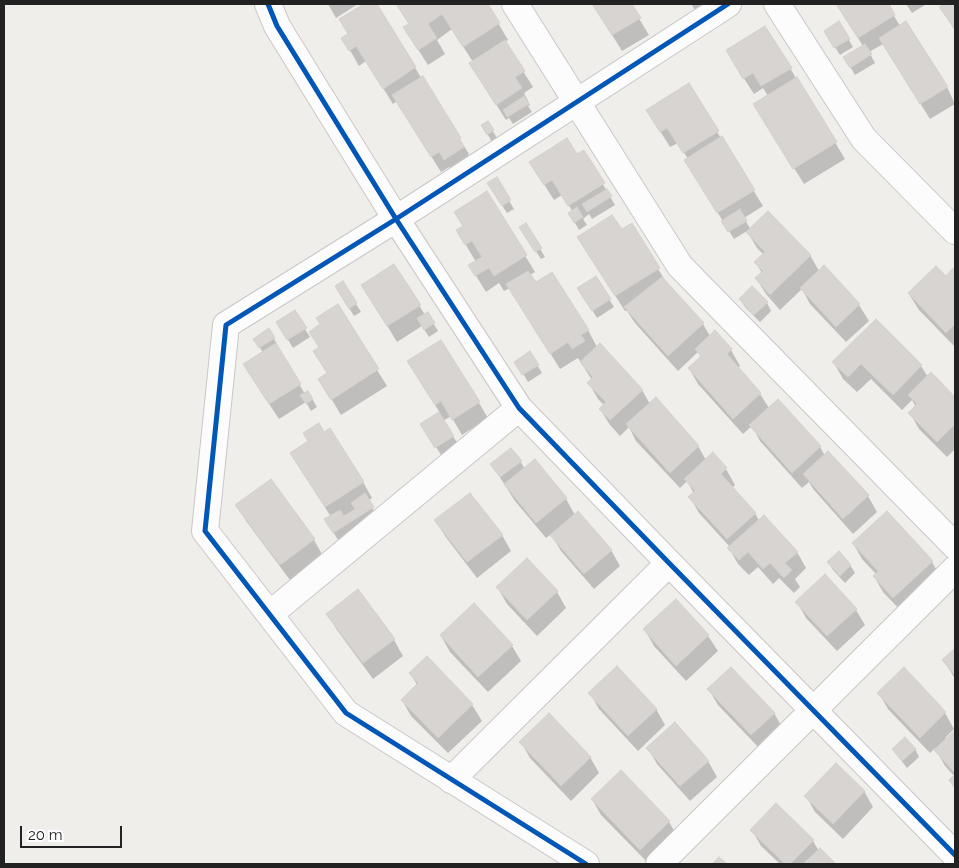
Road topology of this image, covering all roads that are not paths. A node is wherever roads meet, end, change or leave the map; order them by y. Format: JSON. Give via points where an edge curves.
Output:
{"nodes":[{"id":1,"x":268,"y":4,"type":"edge"},
{"id":2,"x":515,"y":4,"type":"edge"},
{"id":3,"x":728,"y":4,"type":"edge"},
{"id":4,"x":777,"y":4,"type":"edge"},
{"id":5,"x":578,"y":102,"type":"junction"},
{"id":6,"x":396,"y":218,"type":"junction"},
{"id":7,"x":955,"y":231,"type":"edge"},
{"id":8,"x":519,"y":408,"type":"junction"},
{"id":9,"x":955,"y":546,"type":"edge"},
{"id":10,"x":669,"y":563,"type":"junction"},
{"id":11,"x":955,"y":569,"type":"edge"},
{"id":12,"x":270,"y":614,"type":"junction"},
{"id":13,"x":814,"y":711,"type":"junction"},
{"id":14,"x":452,"y":780,"type":"junction"},
{"id":15,"x":955,"y":855,"type":"edge"},
{"id":16,"x":586,"y":864,"type":"edge"},
{"id":17,"x":659,"y":864,"type":"edge"}],
"edges":[{"from":1,"to":6,"type":"street","via":[[277,26]]},
{"from":2,"to":5,"type":"street"},
{"from":3,"to":5,"type":"street"},
{"from":4,"to":7,"type":"street","via":[[864,138]]},
{"from":5,"to":6,"type":"street"},
{"from":5,"to":9,"type":"street","via":[[680,266]]},
{"from":6,"to":8,"type":"street"},
{"from":6,"to":12,"type":"street","via":[[226,325],[205,531]]},
{"from":8,"to":10,"type":"street"},
{"from":8,"to":12,"type":"street"},
{"from":10,"to":13,"type":"street"},
{"from":10,"to":14,"type":"street"},
{"from":11,"to":13,"type":"street"},
{"from":12,"to":14,"type":"street","via":[[346,713]]},
{"from":13,"to":15,"type":"street"},
{"from":13,"to":17,"type":"street"},
{"from":14,"to":16,"type":"street"}]}
